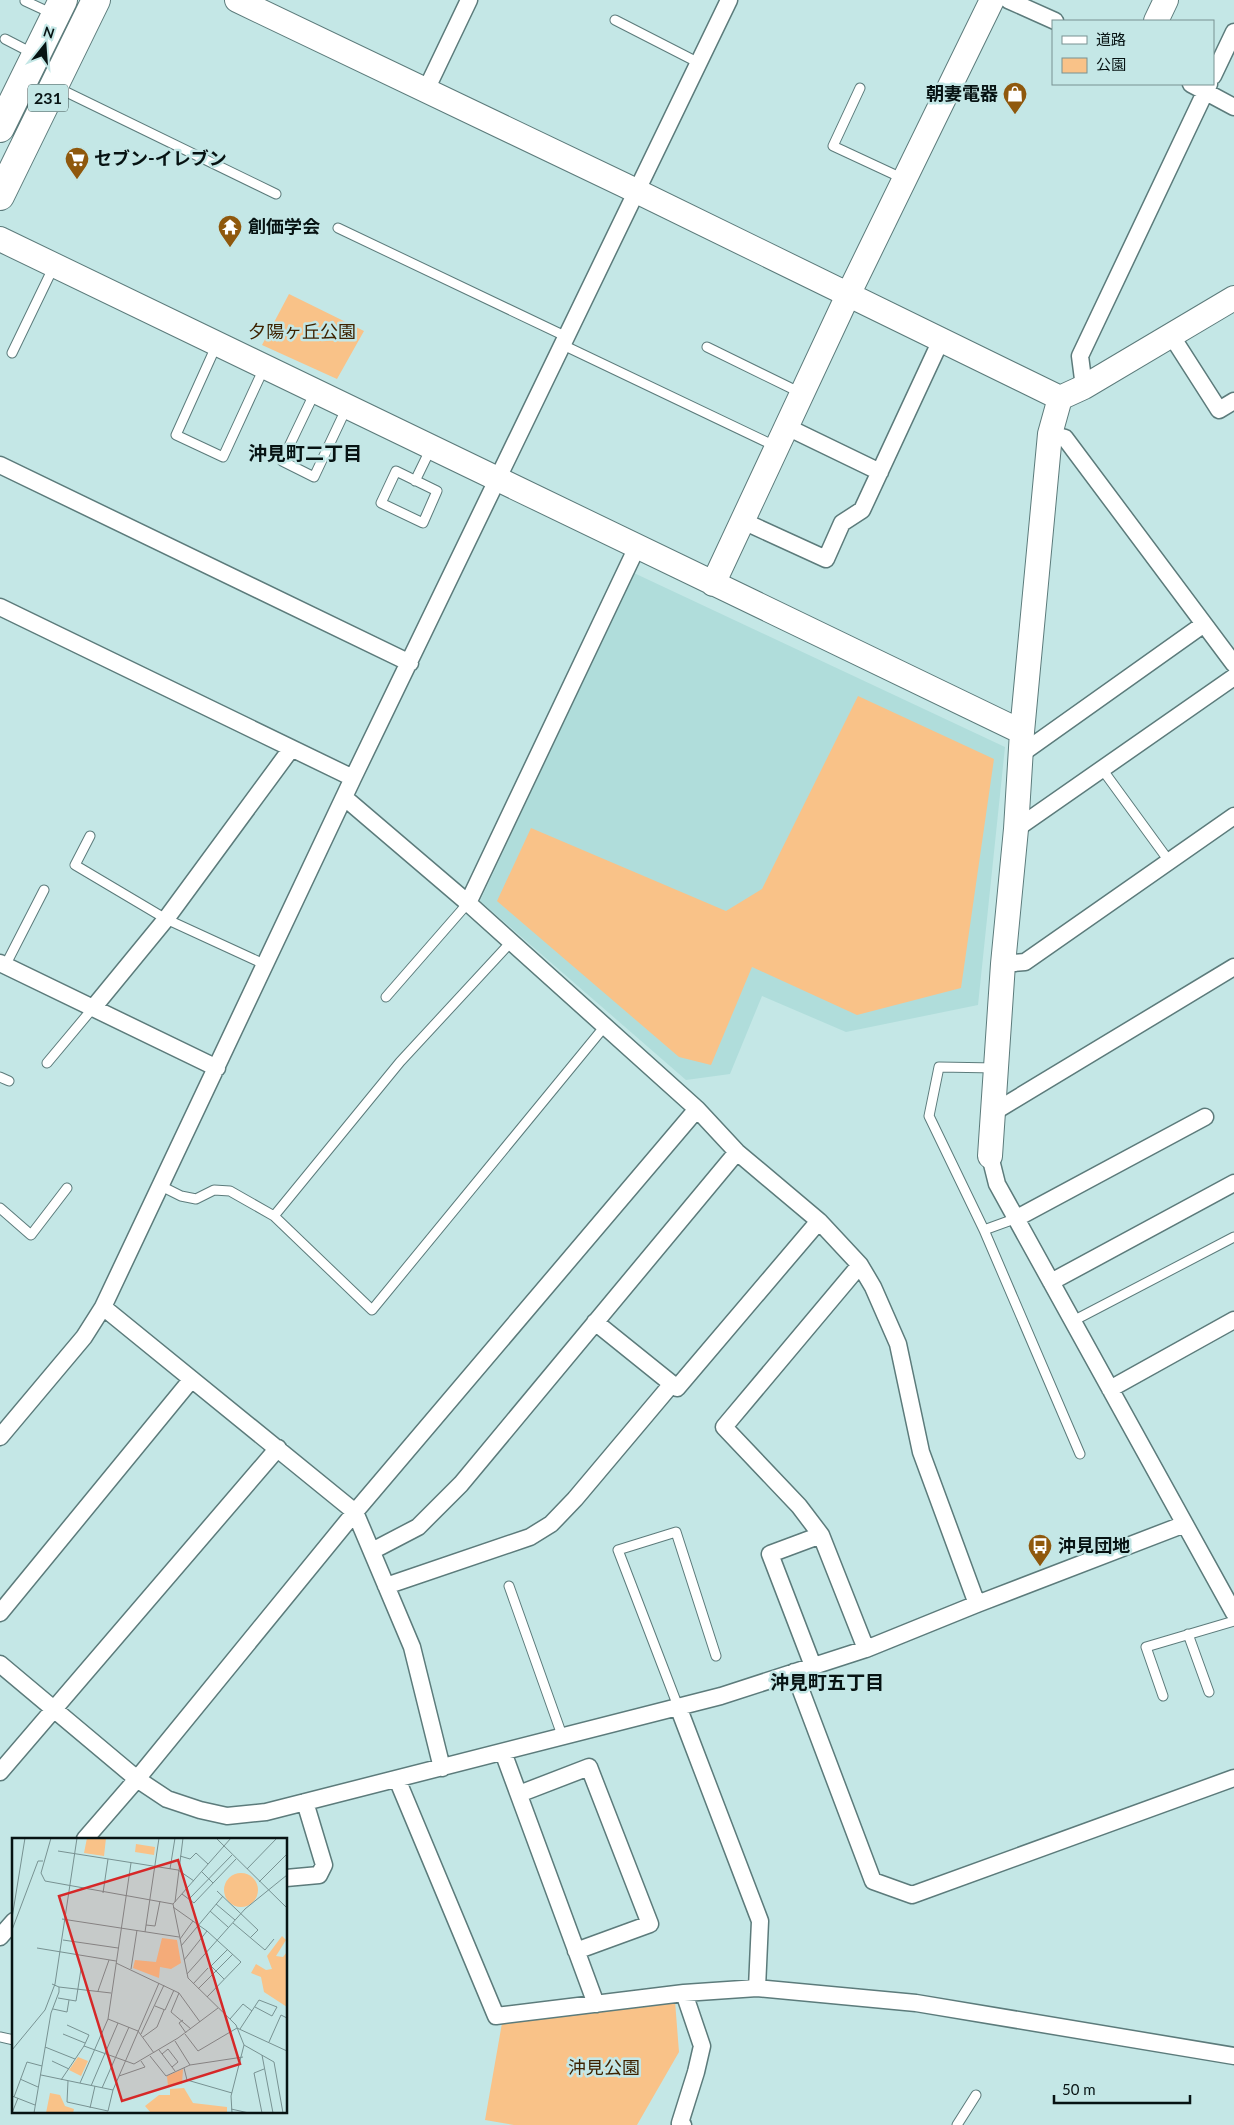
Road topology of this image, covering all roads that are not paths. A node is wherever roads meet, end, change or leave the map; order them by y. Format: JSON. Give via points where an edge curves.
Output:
{"nodes":[{"id":1,"x":96,"y":0,"type":"edge"},
{"id":2,"x":237,"y":0,"type":"edge"},
{"id":3,"x":469,"y":0,"type":"edge"},
{"id":4,"x":729,"y":0,"type":"edge"},
{"id":5,"x":992,"y":0,"type":"edge"},
{"id":6,"x":1008,"y":0,"type":"edge"},
{"id":7,"x":1166,"y":0,"type":"edge"},
{"id":8,"x":25,"y":1,"type":"edge"},
{"id":9,"x":59,"y":8,"type":"edge"},
{"id":10,"x":615,"y":20,"type":"dead end"},
{"id":11,"x":1053,"y":20,"type":"edge"},
{"id":12,"x":1156,"y":20,"type":"edge"},
{"id":13,"x":1234,"y":32,"type":"edge"},
{"id":14,"x":5,"y":39,"type":"dead end"},
{"id":15,"x":37,"y":55,"type":"junction"},
{"id":16,"x":699,"y":63,"type":"junction"},
{"id":17,"x":1214,"y":73,"type":"edge"},
{"id":18,"x":1208,"y":85,"type":"edge"},
{"id":19,"x":1211,"y":85,"type":"edge"},
{"id":20,"x":54,"y":86,"type":"junction"},
{"id":21,"x":860,"y":88,"type":"dead end"},
{"id":22,"x":426,"y":90,"type":"junction"},
{"id":23,"x":1234,"y":107,"type":"edge"},
{"id":24,"x":0,"y":128,"type":"edge"},
{"id":25,"x":905,"y":179,"type":"junction"},
{"id":26,"x":637,"y":191,"type":"junction"},
{"id":27,"x":276,"y":194,"type":"dead end"},
{"id":28,"x":0,"y":196,"type":"edge"},
{"id":29,"x":338,"y":228,"type":"dead end"},
{"id":30,"x":0,"y":239,"type":"edge"},
{"id":31,"x":54,"y":266,"type":"junction"},
{"id":32,"x":848,"y":295,"type":"junction"},
{"id":33,"x":1234,"y":298,"type":"edge"},
{"id":34,"x":1171,"y":335,"type":"junction"},
{"id":35,"x":941,"y":340,"type":"junction"},
{"id":36,"x":565,"y":341,"type":"junction"},
{"id":37,"x":217,"y":344,"type":"junction"},
{"id":38,"x":707,"y":347,"type":"dead end"},
{"id":39,"x":12,"y":353,"type":"dead end"},
{"id":40,"x":264,"y":367,"type":"junction"},
{"id":41,"x":1084,"y":387,"type":"junction"},
{"id":42,"x":315,"y":392,"type":"junction"},
{"id":43,"x":803,"y":393,"type":"junction"},
{"id":44,"x":1060,"y":398,"type":"junction"},
{"id":45,"x":1233,"y":403,"type":"edge"},
{"id":46,"x":347,"y":407,"type":"junction"},
{"id":47,"x":1050,"y":434,"type":"junction"},
{"id":48,"x":782,"y":437,"type":"junction"},
{"id":49,"x":431,"y":447,"type":"junction"},
{"id":50,"x":0,"y":465,"type":"edge"},
{"id":51,"x":880,"y":472,"type":"junction"},
{"id":52,"x":498,"y":480,"type":"junction"},
{"id":53,"x":416,"y":481,"type":"junction"},
{"id":54,"x":743,"y":521,"type":"junction"},
{"id":55,"x":637,"y":547,"type":"junction"},
{"id":56,"x":713,"y":584,"type":"junction"},
{"id":57,"x":0,"y":607,"type":"edge"},
{"id":58,"x":1204,"y":624,"type":"junction"},
{"id":59,"x":410,"y":662,"type":"junction"},
{"id":60,"x":1234,"y":664,"type":"edge"},
{"id":61,"x":1234,"y":677,"type":"edge"},
{"id":62,"x":1021,"y":743,"type":"junction"},
{"id":63,"x":291,"y":749,"type":"junction"},
{"id":64,"x":1102,"y":769,"type":"junction"},
{"id":65,"x":353,"y":778,"type":"junction"},
{"id":66,"x":345,"y":798,"type":"junction"},
{"id":67,"x":1234,"y":816,"type":"edge"},
{"id":68,"x":1016,"y":829,"type":"junction"},
{"id":69,"x":90,"y":836,"type":"dead end"},
{"id":70,"x":1169,"y":861,"type":"junction"},
{"id":71,"x":44,"y":890,"type":"dead end"},
{"id":72,"x":468,"y":903,"type":"junction"},
{"id":73,"x":166,"y":918,"type":"junction"},
{"id":74,"x":511,"y":942,"type":"junction"},
{"id":75,"x":3,"y":964,"type":"edge"},
{"id":76,"x":266,"y":964,"type":"junction"},
{"id":77,"x":1003,"y":964,"type":"junction"},
{"id":78,"x":1234,"y":967,"type":"edge"},
{"id":79,"x":386,"y":997,"type":"dead end"},
{"id":80,"x":92,"y":1008,"type":"junction"},
{"id":81,"x":605,"y":1026,"type":"junction"},
{"id":82,"x":46,"y":1063,"type":"dead end"},
{"id":83,"x":217,"y":1068,"type":"junction"},
{"id":84,"x":996,"y":1068,"type":"junction"},
{"id":85,"x":0,"y":1077,"type":"edge"},
{"id":86,"x":9,"y":1081,"type":"dead end"},
{"id":87,"x":697,"y":1109,"type":"junction"},
{"id":88,"x":994,"y":1112,"type":"junction"},
{"id":89,"x":1205,"y":1117,"type":"dead end"},
{"id":90,"x":737,"y":1152,"type":"junction"},
{"id":91,"x":990,"y":1156,"type":"joint"},
{"id":92,"x":1234,"y":1183,"type":"edge"},
{"id":93,"x":161,"y":1186,"type":"junction"},
{"id":94,"x":67,"y":1188,"type":"dead end"},
{"id":95,"x":0,"y":1208,"type":"edge"},
{"id":96,"x":274,"y":1216,"type":"junction"},
{"id":97,"x":1017,"y":1218,"type":"junction"},
{"id":98,"x":819,"y":1221,"type":"junction"},
{"id":99,"x":984,"y":1230,"type":"junction"},
{"id":100,"x":1234,"y":1237,"type":"edge"},
{"id":101,"x":860,"y":1265,"type":"junction"},
{"id":102,"x":1052,"y":1282,"type":"junction"},
{"id":103,"x":103,"y":1307,"type":"junction"},
{"id":104,"x":1234,"y":1320,"type":"edge"},
{"id":105,"x":1073,"y":1321,"type":"junction"},
{"id":106,"x":595,"y":1322,"type":"junction"},
{"id":107,"x":191,"y":1380,"type":"junction"},
{"id":108,"x":670,"y":1385,"type":"junction"},
{"id":109,"x":1110,"y":1389,"type":"junction"},
{"id":110,"x":0,"y":1436,"type":"edge"},
{"id":111,"x":278,"y":1448,"type":"junction"},
{"id":112,"x":1080,"y":1454,"type":"dead end"},
{"id":113,"x":355,"y":1512,"type":"junction"},
{"id":114,"x":1185,"y":1524,"type":"junction"},
{"id":115,"x":821,"y":1535,"type":"junction"},
{"id":116,"x":372,"y":1551,"type":"junction"},
{"id":117,"x":386,"y":1586,"type":"junction"},
{"id":118,"x":509,"y":1586,"type":"dead end"},
{"id":119,"x":977,"y":1604,"type":"junction"},
{"id":120,"x":0,"y":1613,"type":"edge"},
{"id":121,"x":1234,"y":1613,"type":"edge"},
{"id":122,"x":1234,"y":1621,"type":"edge"},
{"id":123,"x":1188,"y":1634,"type":"junction"},
{"id":124,"x":866,"y":1649,"type":"junction"},
{"id":125,"x":716,"y":1656,"type":"dead end"},
{"id":126,"x":0,"y":1664,"type":"edge"},
{"id":127,"x":813,"y":1666,"type":"junction"},
{"id":128,"x":794,"y":1672,"type":"junction"},
{"id":129,"x":1209,"y":1692,"type":"dead end"},
{"id":130,"x":1163,"y":1696,"type":"dead end"},
{"id":131,"x":679,"y":1709,"type":"junction"},
{"id":132,"x":53,"y":1710,"type":"junction"},
{"id":133,"x":563,"y":1738,"type":"junction"},
{"id":134,"x":503,"y":1752,"type":"junction"},
{"id":135,"x":442,"y":1768,"type":"junction"},
{"id":136,"x":0,"y":1772,"type":"edge"},
{"id":137,"x":1234,"y":1778,"type":"edge"},
{"id":138,"x":137,"y":1779,"type":"junction"},
{"id":139,"x":396,"y":1780,"type":"junction"},
{"id":140,"x":519,"y":1794,"type":"junction"},
{"id":141,"x":305,"y":1802,"type":"junction"},
{"id":142,"x":86,"y":1838,"type":"edge"},
{"id":143,"x":288,"y":1878,"type":"edge"},
{"id":144,"x":12,"y":1923,"type":"edge"},
{"id":145,"x":0,"y":1937,"type":"edge"},
{"id":146,"x":576,"y":1951,"type":"junction"},
{"id":147,"x":757,"y":1988,"type":"junction"},
{"id":148,"x":684,"y":1993,"type":"junction"},
{"id":149,"x":596,"y":2004,"type":"junction"},
{"id":150,"x":1234,"y":2056,"type":"edge"},
{"id":151,"x":976,"y":2095,"type":"dead end"},
{"id":152,"x":683,"y":2125,"type":"edge"},
{"id":153,"x":957,"y":2125,"type":"edge"}],
"edges":[{"from":1,"to":20,"type":"highway","number":"231"},
{"from":2,"to":22,"type":"street"},
{"from":3,"to":22,"type":"street"},
{"from":4,"to":16,"type":"street"},
{"from":5,"to":25,"type":"street"},
{"from":6,"to":11,"type":"street"},
{"from":7,"to":12,"type":"street"},
{"from":8,"to":9,"type":"lane"},
{"from":9,"to":15,"type":"highway","number":"231"},
{"from":10,"to":16,"type":"lane"},
{"from":13,"to":17,"type":"street"},
{"from":14,"to":15,"type":"lane"},
{"from":15,"to":24,"type":"highway","number":"231"},
{"from":16,"to":26,"type":"street"},
{"from":18,"to":41,"type":"street","via":[[1080,356]]},
{"from":19,"to":23,"type":"street"},
{"from":20,"to":27,"type":"lane"},
{"from":20,"to":28,"type":"highway","number":"231"},
{"from":21,"to":25,"type":"lane","via":[[833,146]]},
{"from":22,"to":26,"type":"street"},
{"from":25,"to":32,"type":"street"},
{"from":26,"to":32,"type":"street"},
{"from":26,"to":36,"type":"street"},
{"from":29,"to":36,"type":"lane"},
{"from":30,"to":31,"type":"street"},
{"from":31,"to":37,"type":"street"},
{"from":31,"to":39,"type":"lane"},
{"from":32,"to":35,"type":"street"},
{"from":32,"to":43,"type":"street"},
{"from":33,"to":34,"type":"street"},
{"from":34,"to":41,"type":"street"},
{"from":34,"to":45,"type":"street","via":[[1219,410]]},
{"from":35,"to":44,"type":"street"},
{"from":35,"to":51,"type":"street"},
{"from":36,"to":48,"type":"lane"},
{"from":36,"to":52,"type":"street"},
{"from":37,"to":40,"type":"street"},
{"from":37,"to":40,"type":"lane","via":[[176,435],[223,457]]},
{"from":38,"to":43,"type":"lane"},
{"from":40,"to":42,"type":"street"},
{"from":41,"to":44,"type":"street"},
{"from":42,"to":46,"type":"street"},
{"from":42,"to":46,"type":"lane","via":[[282,461],[314,477]]},
{"from":43,"to":48,"type":"street"},
{"from":44,"to":47,"type":"street"},
{"from":46,"to":49,"type":"street"},
{"from":47,"to":58,"type":"street","via":[[1065,438]]},
{"from":47,"to":62,"type":"street"},
{"from":48,"to":51,"type":"street"},
{"from":48,"to":54,"type":"street"},
{"from":49,"to":52,"type":"street"},
{"from":49,"to":53,"type":"lane"},
{"from":50,"to":59,"type":"street"},
{"from":51,"to":54,"type":"street","via":[[862,510],[842,523],[826,559]]},
{"from":52,"to":55,"type":"street"},
{"from":52,"to":59,"type":"street"},
{"from":53,"to":53,"type":"lane","via":[[396,472],[381,504],[423,523],[437,491]]},
{"from":54,"to":56,"type":"street"},
{"from":55,"to":56,"type":"street"},
{"from":55,"to":72,"type":"street"},
{"from":56,"to":62,"type":"street"},
{"from":57,"to":63,"type":"street"},
{"from":58,"to":60,"type":"street"},
{"from":58,"to":62,"type":"street"},
{"from":59,"to":65,"type":"street"},
{"from":61,"to":64,"type":"street"},
{"from":62,"to":68,"type":"street"},
{"from":63,"to":65,"type":"street"},
{"from":63,"to":73,"type":"street"},
{"from":64,"to":68,"type":"street"},
{"from":64,"to":70,"type":"lane"},
{"from":65,"to":66,"type":"street"},
{"from":66,"to":72,"type":"street"},
{"from":66,"to":76,"type":"street"},
{"from":67,"to":70,"type":"street"},
{"from":68,"to":77,"type":"street"},
{"from":69,"to":73,"type":"lane","via":[[75,866]]},
{"from":70,"to":77,"type":"street","via":[[1025,962]]},
{"from":71,"to":75,"type":"lane"},
{"from":72,"to":74,"type":"street"},
{"from":72,"to":79,"type":"lane"},
{"from":73,"to":76,"type":"lane"},
{"from":73,"to":80,"type":"street"},
{"from":74,"to":81,"type":"street"},
{"from":74,"to":96,"type":"lane","via":[[400,1062]]},
{"from":75,"to":80,"type":"street"},
{"from":76,"to":83,"type":"street"},
{"from":77,"to":84,"type":"street"},
{"from":78,"to":88,"type":"street"},
{"from":80,"to":82,"type":"lane"},
{"from":80,"to":83,"type":"street"},
{"from":81,"to":87,"type":"street"},
{"from":81,"to":96,"type":"lane","via":[[372,1310]]},
{"from":83,"to":93,"type":"street"},
{"from":84,"to":88,"type":"street"},
{"from":84,"to":99,"type":"lane","via":[[939,1067],[929,1116]]},
{"from":85,"to":86,"type":"lane"},
{"from":87,"to":90,"type":"street"},
{"from":87,"to":113,"type":"street"},
{"from":88,"to":91,"type":"street"},
{"from":89,"to":97,"type":"street"},
{"from":90,"to":98,"type":"street"},
{"from":90,"to":106,"type":"street"},
{"from":91,"to":97,"type":"street","via":[[997,1184]]},
{"from":92,"to":102,"type":"street"},
{"from":93,"to":96,"type":"lane","via":[[196,1199],[214,1190],[230,1191]]},
{"from":93,"to":103,"type":"street"},
{"from":94,"to":95,"type":"lane","via":[[31,1235]]},
{"from":97,"to":99,"type":"lane"},
{"from":97,"to":102,"type":"street"},
{"from":98,"to":101,"type":"street"},
{"from":98,"to":108,"type":"street","via":[[677,1388]]},
{"from":99,"to":112,"type":"lane"},
{"from":100,"to":105,"type":"lane"},
{"from":101,"to":115,"type":"street","via":[[724,1427],[799,1506]]},
{"from":101,"to":119,"type":"street","via":[[898,1344],[921,1452]]},
{"from":102,"to":105,"type":"street"},
{"from":103,"to":107,"type":"street"},
{"from":103,"to":110,"type":"street","via":[[84,1337]]},
{"from":104,"to":109,"type":"street"},
{"from":105,"to":109,"type":"street"},
{"from":106,"to":108,"type":"street"},
{"from":106,"to":116,"type":"street","via":[[461,1484],[418,1527]]},
{"from":107,"to":111,"type":"street"},
{"from":107,"to":120,"type":"street"},
{"from":108,"to":117,"type":"street","via":[[551,1524],[530,1537]]},
{"from":109,"to":114,"type":"street"},
{"from":111,"to":113,"type":"street"},
{"from":111,"to":132,"type":"street"},
{"from":113,"to":116,"type":"street"},
{"from":113,"to":138,"type":"street"},
{"from":114,"to":119,"type":"street"},
{"from":114,"to":121,"type":"street"},
{"from":115,"to":124,"type":"street"},
{"from":115,"to":127,"type":"street","via":[[770,1554]]},
{"from":116,"to":117,"type":"street"},
{"from":117,"to":135,"type":"street","via":[[412,1647]]},
{"from":118,"to":133,"type":"lane"},
{"from":119,"to":124,"type":"street"},
{"from":122,"to":123,"type":"lane"},
{"from":123,"to":129,"type":"lane"},
{"from":123,"to":130,"type":"lane","via":[[1146,1647]]},
{"from":124,"to":127,"type":"street"},
{"from":125,"to":131,"type":"lane","via":[[676,1532],[618,1550]]},
{"from":126,"to":132,"type":"street"},
{"from":127,"to":128,"type":"street"},
{"from":128,"to":131,"type":"street"},
{"from":128,"to":137,"type":"street","via":[[873,1880],[912,1895]]},
{"from":131,"to":133,"type":"street"},
{"from":131,"to":147,"type":"street","via":[[760,1921]]},
{"from":132,"to":136,"type":"street"},
{"from":132,"to":138,"type":"street"},
{"from":133,"to":134,"type":"street"},
{"from":134,"to":135,"type":"street"},
{"from":134,"to":140,"type":"street"},
{"from":135,"to":139,"type":"street"},
{"from":138,"to":141,"type":"street","via":[[167,1799],[227,1816],[266,1812]]},
{"from":138,"to":142,"type":"street"},
{"from":139,"to":141,"type":"street"},
{"from":139,"to":149,"type":"street","via":[[496,2016]]},
{"from":140,"to":146,"type":"street"},
{"from":140,"to":146,"type":"street","via":[[589,1767],[650,1924]]},
{"from":141,"to":143,"type":"street","via":[[324,1864],[319,1875]]},
{"from":144,"to":145,"type":"street"},
{"from":146,"to":149,"type":"street"},
{"from":147,"to":148,"type":"street"},
{"from":147,"to":150,"type":"street","via":[[916,2003]]},
{"from":148,"to":149,"type":"street"},
{"from":148,"to":152,"type":"street","via":[[702,2046],[680,2123]]},
{"from":151,"to":153,"type":"lane"}]}
